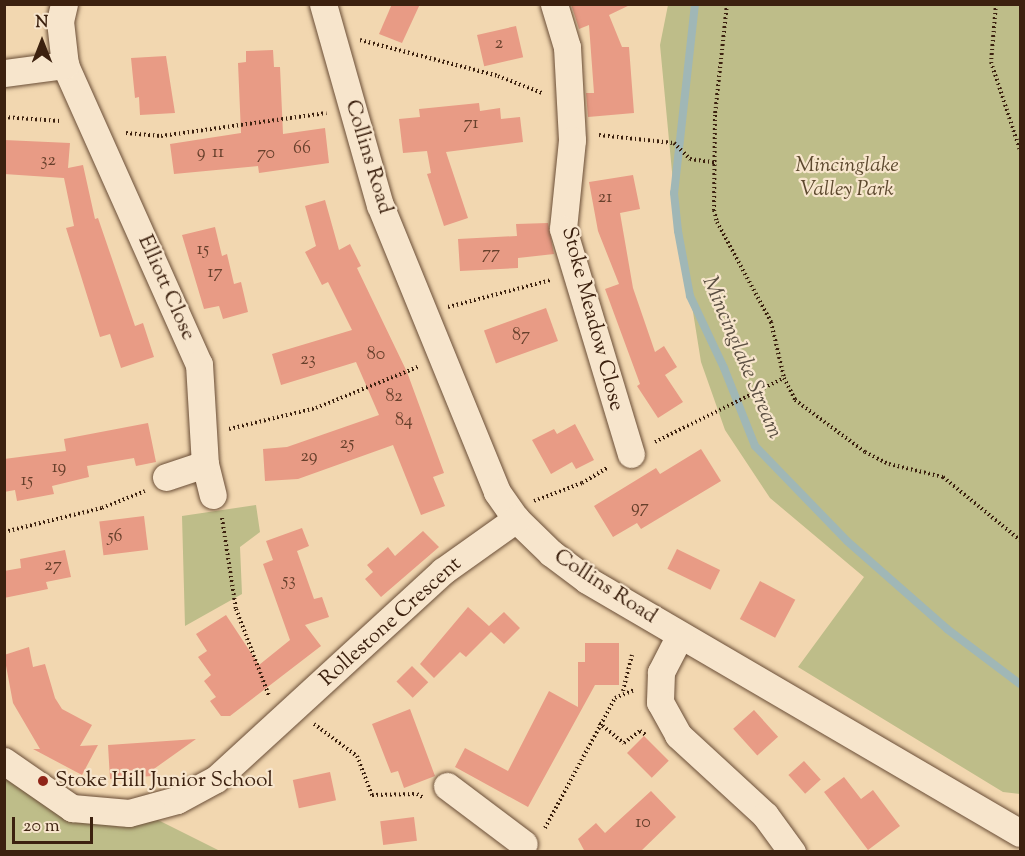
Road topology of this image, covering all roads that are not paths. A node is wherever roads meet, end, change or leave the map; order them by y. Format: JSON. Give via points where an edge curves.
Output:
{"nodes":[{"id":1,"x":64,"y":4,"type":"edge"},
{"id":2,"x":323,"y":4,"type":"edge"},
{"id":3,"x":554,"y":4,"type":"edge"},
{"id":4,"x":65,"y":65,"type":"junction"},
{"id":5,"x":4,"y":73,"type":"edge"},
{"id":6,"x":630,"y":454,"type":"road end"},
{"id":7,"x":205,"y":464,"type":"junction"},
{"id":8,"x":166,"y":477,"type":"road end"},
{"id":9,"x":213,"y":495,"type":"road end"},
{"id":10,"x":514,"y":514,"type":"junction"},
{"id":11,"x":680,"y":635,"type":"junction"},
{"id":12,"x":4,"y":761,"type":"edge"},
{"id":13,"x":447,"y":786,"type":"dead end"},
{"id":14,"x":1020,"y":833,"type":"edge"},
{"id":15,"x":530,"y":844,"type":"edge"},
{"id":16,"x":792,"y":852,"type":"edge"}],
"edges":[{"from":1,"to":4,"type":"street","name":"Elliott Close","via":[[60,21]]},
{"from":2,"to":10,"type":"street","name":"Collins Road","via":[[377,194],[421,313],[497,492]]},
{"from":3,"to":6,"type":"street","name":"Stoke Meadow Close","via":[[567,47],[571,105],[572,140],[563,229]]},
{"from":4,"to":5,"type":"street"},
{"from":4,"to":7,"type":"street","name":"Elliott Close","via":[[77,122],[199,364]]},
{"from":7,"to":8,"type":"street"},
{"from":7,"to":9,"type":"street","name":"Elliott Close"},
{"from":10,"to":11,"type":"street","name":"Collins Road","via":[[551,553],[587,580]]},
{"from":10,"to":12,"type":"street","name":"Rollestone Crescent","via":[[443,571],[216,779],[177,800],[129,813],[72,808]]},
{"from":11,"to":14,"type":"street","name":"Collins Road"},
{"from":11,"to":16,"type":"street","via":[[661,672],[660,702],[678,735],[765,815]]},
{"from":13,"to":15,"type":"street"}]}
